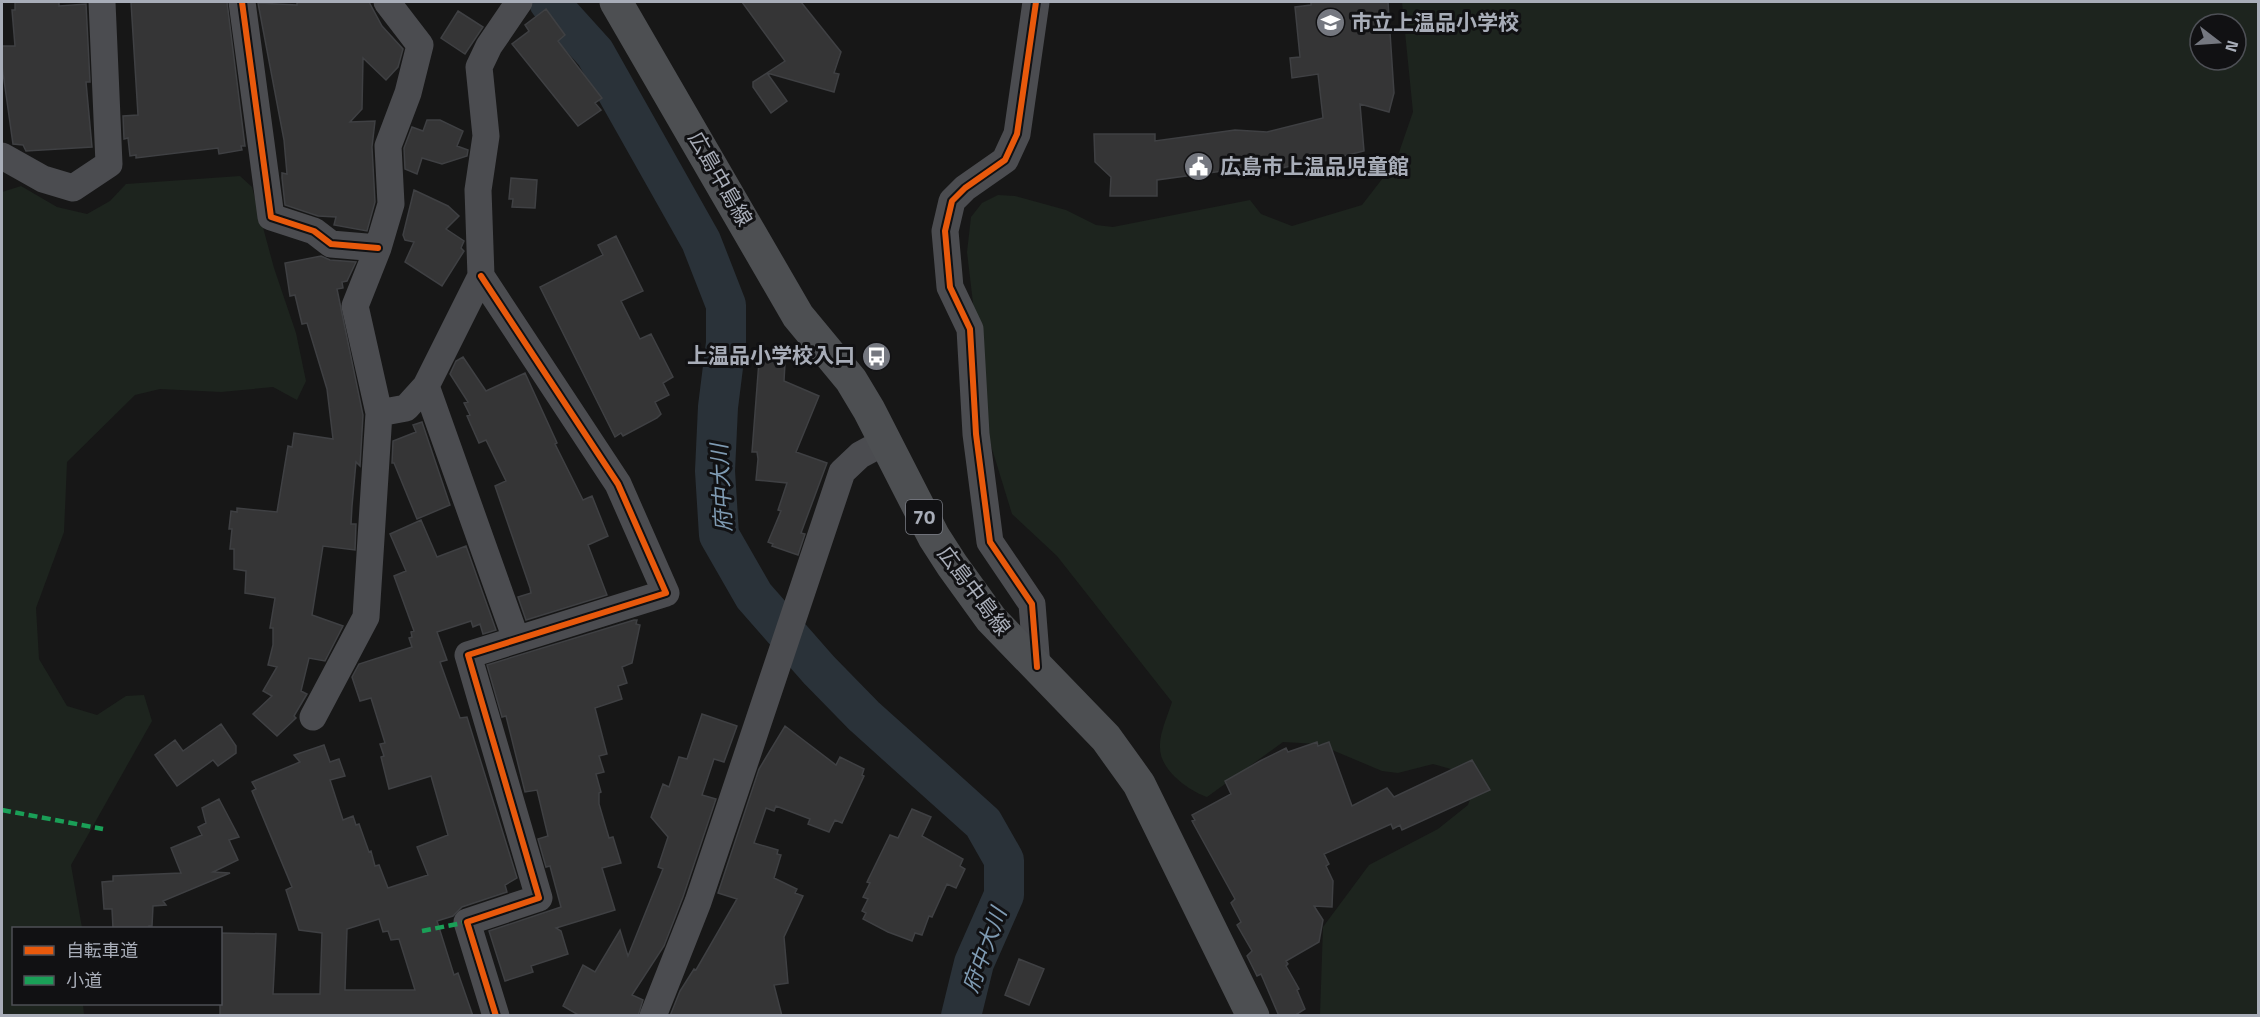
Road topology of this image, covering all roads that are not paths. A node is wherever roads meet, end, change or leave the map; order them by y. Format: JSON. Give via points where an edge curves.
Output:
{"nodes":[{"id":1,"x":102,"y":2,"type":"edge"},
{"id":2,"x":242,"y":2,"type":"edge"},
{"id":3,"x":387,"y":2,"type":"edge"},
{"id":4,"x":519,"y":2,"type":"edge"},
{"id":5,"x":616,"y":2,"type":"edge"},
{"id":6,"x":1036,"y":2,"type":"edge"},
{"id":7,"x":2,"y":156,"type":"edge"},
{"id":8,"x":378,"y":248,"type":"junction"},
{"id":9,"x":481,"y":276,"type":"junction"},
{"id":10,"x":426,"y":386,"type":"junction"},
{"id":11,"x":379,"y":412,"type":"junction"},
{"id":12,"x":886,"y":441,"type":"junction"},
{"id":13,"x":516,"y":639,"type":"junction"},
{"id":14,"x":1037,"y":667,"type":"junction"},
{"id":15,"x":314,"y":717,"type":"dead end"},
{"id":16,"x":496,"y":1016,"type":"edge"},
{"id":17,"x":653,"y":1016,"type":"edge"},
{"id":18,"x":1253,"y":1016,"type":"edge"}],
"edges":[{"from":1,"to":7,"type":"street","via":[[109,164],[73,188],[43,179]]},
{"from":2,"to":8,"type":"street","via":[[271,217],[314,231],[332,243]]},
{"from":3,"to":8,"type":"street","via":[[420,45],[408,93],[388,146],[391,204]]},
{"from":4,"to":9,"type":"street","via":[[479,68],[486,136],[478,190]]},
{"from":5,"to":12,"type":"main road","name":"広島中島線","number":"70","via":[[798,316],[851,380]]},
{"from":6,"to":14,"type":"street","via":[[1017,134],[1005,160],[952,201],[945,231],[950,287],[970,329],[990,542],[1032,604]]},
{"from":8,"to":11,"type":"street","via":[[355,306]]},
{"from":9,"to":10,"type":"street"},
{"from":9,"to":13,"type":"street","via":[[618,484],[666,593]]},
{"from":10,"to":11,"type":"street","via":[[406,408]]},
{"from":10,"to":13,"type":"street"},
{"from":11,"to":15,"type":"street","via":[[366,617]]},
{"from":12,"to":14,"type":"main road","name":"広島中島線","number":"70","via":[[952,565],[991,619]]},
{"from":12,"to":17,"type":"street","via":[[860,455],[842,472],[698,902]]},
{"from":13,"to":16,"type":"street","via":[[468,655],[539,898],[467,922]]},
{"from":14,"to":18,"type":"main road","name":"広島中島線","number":"70","via":[[1106,738],[1139,784]]}]}
